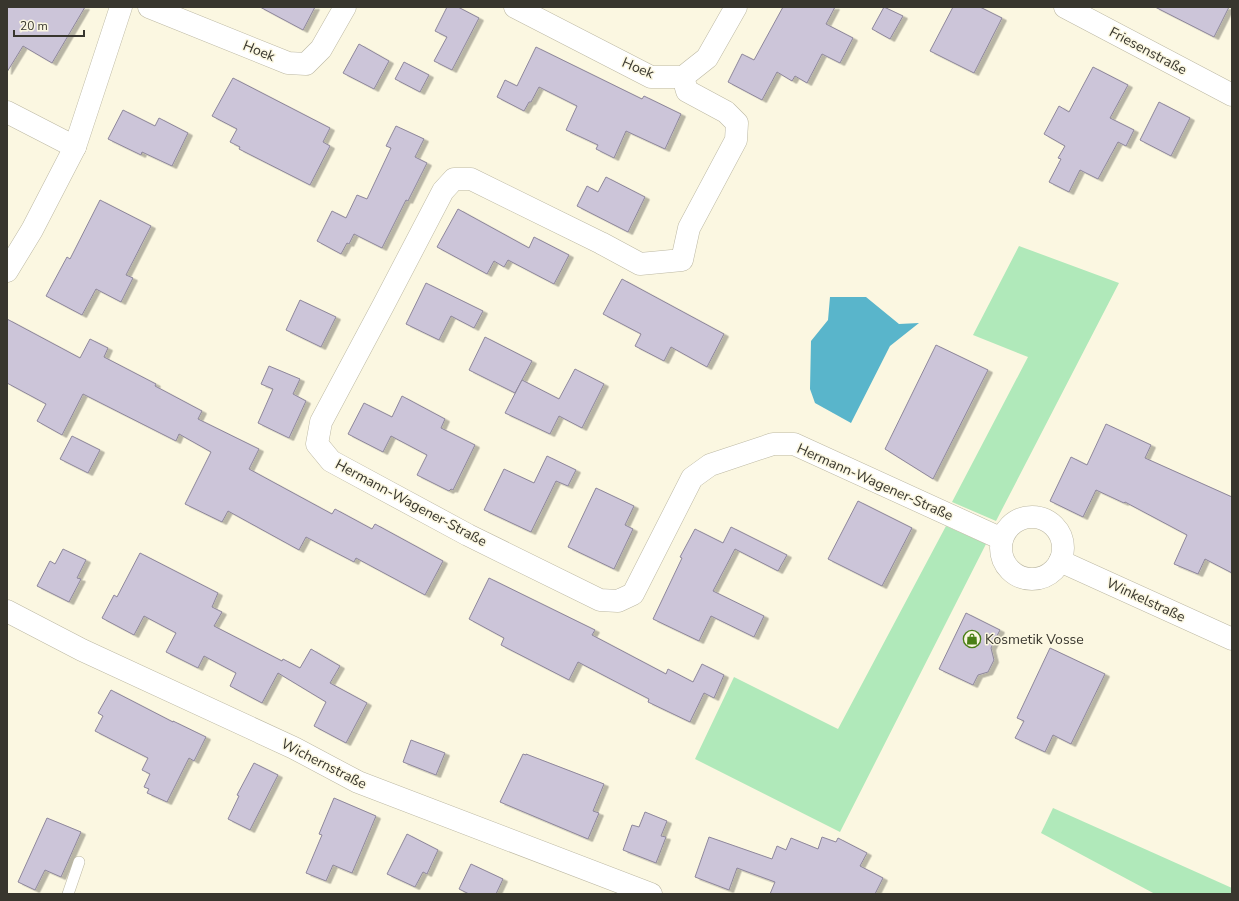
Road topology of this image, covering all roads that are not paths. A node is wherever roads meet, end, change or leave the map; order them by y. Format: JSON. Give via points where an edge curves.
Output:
{"nodes":[{"id":1,"x":121,"y":7,"type":"edge"},
{"id":2,"x":149,"y":7,"type":"edge"},
{"id":3,"x":345,"y":7,"type":"edge"},
{"id":4,"x":515,"y":7,"type":"edge"},
{"id":5,"x":736,"y":7,"type":"edge"},
{"id":6,"x":1065,"y":7,"type":"edge"},
{"id":7,"x":683,"y":77,"type":"junction"},
{"id":8,"x":1232,"y":95,"type":"edge"},
{"id":9,"x":7,"y":112,"type":"edge"},
{"id":10,"x":75,"y":147,"type":"junction"},
{"id":11,"x":7,"y":271,"type":"edge"},
{"id":12,"x":1002,"y":539,"type":"junction"},
{"id":13,"x":1060,"y":560,"type":"junction"},
{"id":14,"x":7,"y":611,"type":"edge"},
{"id":15,"x":1232,"y":639,"type":"edge"},
{"id":16,"x":79,"y":862,"type":"dead end"},
{"id":17,"x":68,"y":894,"type":"edge"},
{"id":18,"x":651,"y":894,"type":"edge"}],
"edges":[{"from":1,"to":10,"type":"street"},
{"from":2,"to":3,"type":"street","name":"Hoek","via":[[288,63],[306,64],[321,49]]},
{"from":4,"to":7,"type":"street","name":"Hoek","via":[[651,76]]},
{"from":5,"to":7,"type":"street","via":[[707,58]]},
{"from":6,"to":8,"type":"street","name":"Friesenstraße"},
{"from":7,"to":12,"type":"street","name":"Hermann-Wagener-Straße","via":[[687,91],[726,112],[737,124],[736,140],[689,228],[682,260],[640,264],[471,179],[454,179],[443,191],[320,422],[317,444],[331,461],[600,600],[618,601],[633,594],[692,478],[710,465],[773,444],[794,444]]},
{"from":9,"to":10,"type":"street"},
{"from":10,"to":11,"type":"street","via":[[32,230]]},
{"from":12,"to":13,"type":"street","via":[[1003,559],[1008,568],[1026,579],[1046,576],[1055,569]]},
{"from":12,"to":13,"type":"street","via":[[1014,523],[1023,518],[1043,519],[1058,532],[1062,541],[1063,551]]},
{"from":13,"to":15,"type":"street","name":"Winkelstraße"},
{"from":14,"to":18,"type":"street","name":"Wichernstraße","via":[[82,650],[294,748],[358,782]]},
{"from":16,"to":17,"type":"lane"}]}
